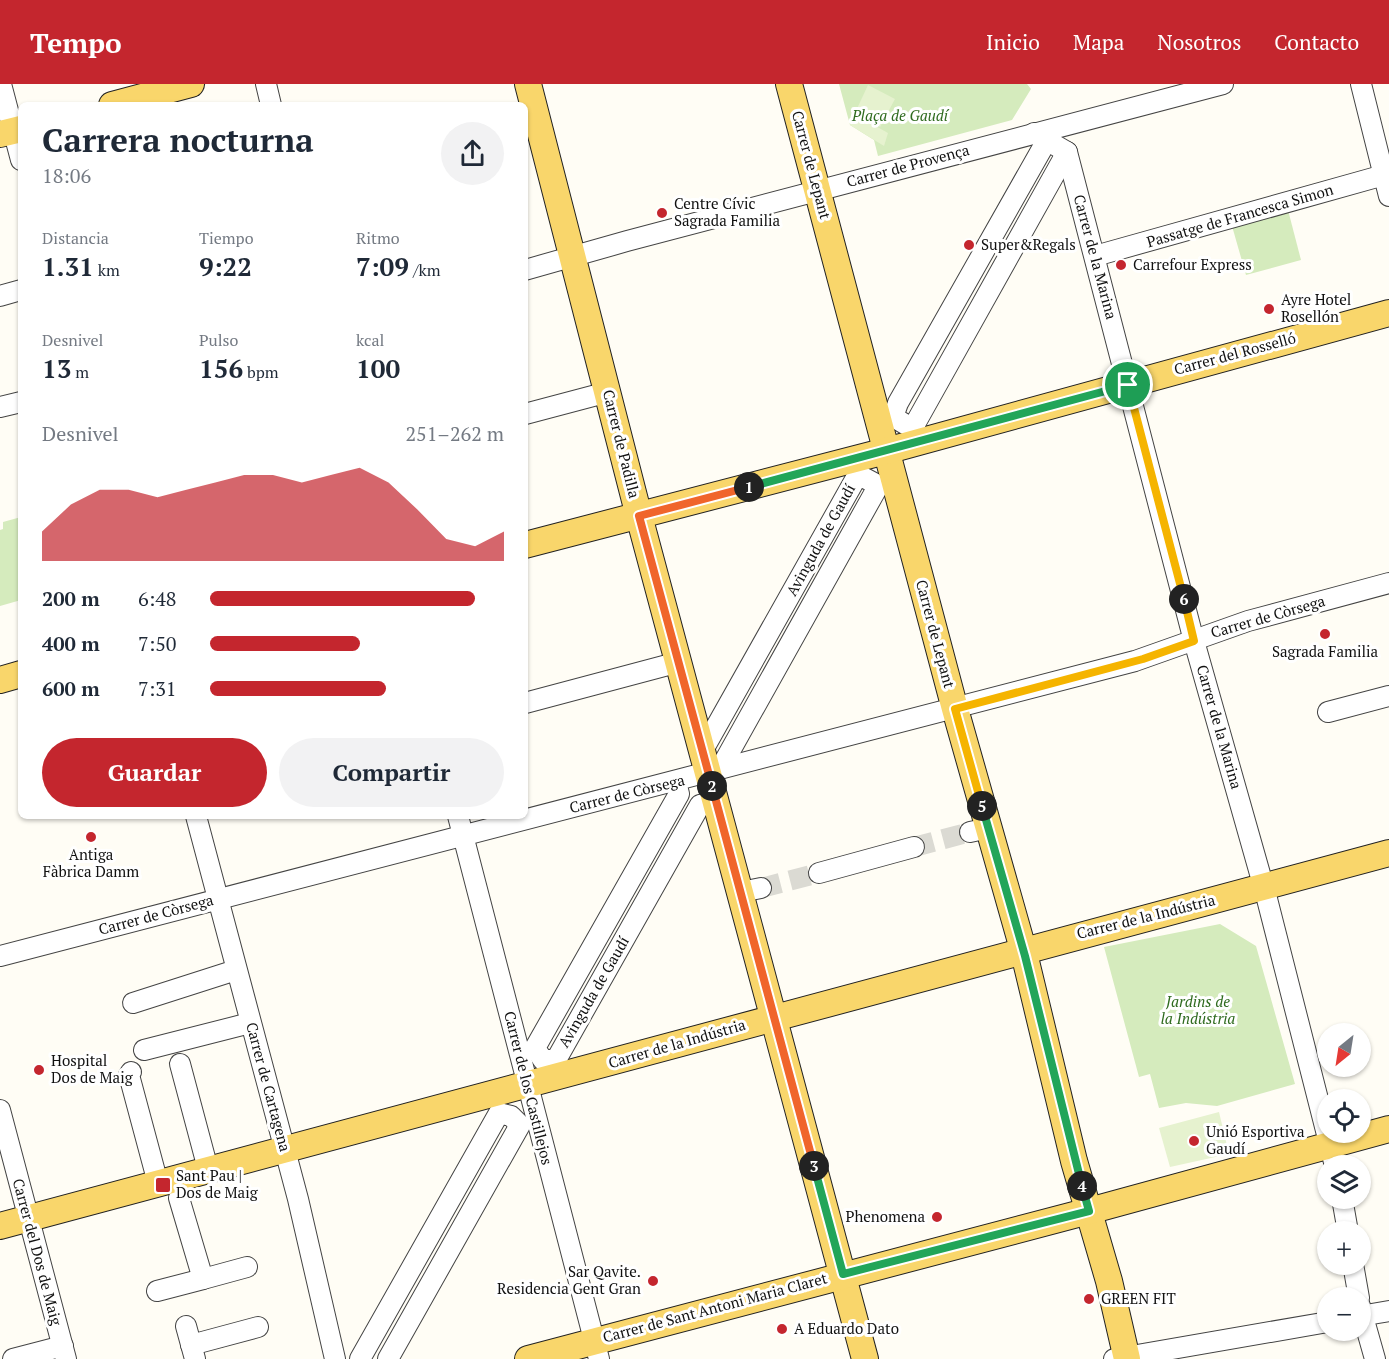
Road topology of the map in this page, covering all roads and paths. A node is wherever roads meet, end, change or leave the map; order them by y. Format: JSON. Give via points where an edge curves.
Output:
{"nodes":[{"id":1,"x":1,"y":84,"type":"edge"},
{"id":2,"x":191,"y":84,"type":"edge"},
{"id":3,"x":266,"y":84,"type":"edge"},
{"id":4,"x":528,"y":84,"type":"edge"},
{"id":5,"x":789,"y":84,"type":"edge"},
{"id":6,"x":1223,"y":84,"type":"edge"},
{"id":7,"x":1361,"y":84,"type":"edge"},
{"id":8,"x":136,"y":96,"type":"edge"},
{"id":9,"x":120,"y":102,"type":"edge"},
{"id":10,"x":270,"y":102,"type":"edge"},
{"id":11,"x":11,"y":131,"type":"edge"},
{"id":12,"x":1040,"y":137,"type":"junction"},
{"id":13,"x":18,"y":151,"type":"edge"},
{"id":14,"x":1067,"y":152,"type":"junction"},
{"id":15,"x":1384,"y":175,"type":"junction"},
{"id":16,"x":817,"y":191,"type":"junction"},
{"id":17,"x":1389,"y":196,"type":"edge"},
{"id":18,"x":573,"y":256,"type":"junction"},
{"id":19,"x":1095,"y":256,"type":"junction"},
{"id":20,"x":528,"y":269,"type":"edge"},
{"id":21,"x":18,"y":291,"type":"edge"},
{"id":22,"x":0,"y":296,"type":"edge"},
{"id":23,"x":1389,"y":313,"type":"edge"},
{"id":24,"x":1128,"y":385,"type":"junction"},
{"id":25,"x":608,"y":392,"type":"junction"},
{"id":26,"x":18,"y":403,"type":"edge"},
{"id":27,"x":0,"y":407,"type":"edge"},
{"id":28,"x":528,"y":413,"type":"edge"},
{"id":29,"x":886,"y":451,"type":"junction"},
{"id":30,"x":639,"y":516,"type":"junction"},
{"id":31,"x":528,"y":544,"type":"edge"},
{"id":32,"x":1389,"y":583,"type":"edge"},
{"id":33,"x":1194,"y":641,"type":"junction"},
{"id":34,"x":679,"y":662,"type":"junction"},
{"id":35,"x":18,"y":676,"type":"edge"},
{"id":36,"x":0,"y":680,"type":"edge"},
{"id":37,"x":1389,"y":696,"type":"edge"},
{"id":38,"x":528,"y":702,"type":"edge"},
{"id":39,"x":955,"y":709,"type":"junction"},
{"id":40,"x":1328,"y":712,"type":"dead end"},
{"id":41,"x":711,"y":764,"type":"junction"},
{"id":42,"x":676,"y":782,"type":"junction"},
{"id":43,"x":716,"y":801,"type":"junction"},
{"id":44,"x":197,"y":819,"type":"edge"},
{"id":45,"x":459,"y":819,"type":"edge"},
{"id":46,"x":464,"y":835,"type":"junction"},
{"id":47,"x":914,"y":847,"type":"tunnel mouth"},
{"id":48,"x":1389,"y":853,"type":"edge"},
{"id":49,"x":819,"y":873,"type":"tunnel mouth"},
{"id":50,"x":1264,"y":887,"type":"junction"},
{"id":51,"x":218,"y":899,"type":"junction"},
{"id":52,"x":1023,"y":949,"type":"junction"},
{"id":53,"x":0,"y":956,"type":"edge"},
{"id":54,"x":236,"y":970,"type":"junction"},
{"id":55,"x":133,"y":1003,"type":"dead end"},
{"id":56,"x":774,"y":1017,"type":"junction"},
{"id":57,"x":250,"y":1023,"type":"junction"},
{"id":58,"x":144,"y":1050,"type":"dead end"},
{"id":59,"x":180,"y":1064,"type":"dead end"},
{"id":60,"x":131,"y":1072,"type":"dead end"},
{"id":61,"x":527,"y":1085,"type":"junction"},
{"id":62,"x":0,"y":1110,"type":"edge"},
{"id":63,"x":1389,"y":1129,"type":"edge"},
{"id":64,"x":285,"y":1148,"type":"junction"},
{"id":65,"x":1333,"y":1155,"type":"edge"},
{"id":66,"x":1317,"y":1159,"type":"edge"},
{"id":67,"x":208,"y":1169,"type":"junction"},
{"id":68,"x":155,"y":1172,"type":"dead end"},
{"id":69,"x":179,"y":1198,"type":"dead end"},
{"id":70,"x":1089,"y":1211,"type":"junction"},
{"id":71,"x":28,"y":1217,"type":"junction"},
{"id":72,"x":0,"y":1226,"type":"edge"},
{"id":73,"x":247,"y":1267,"type":"dead end"},
{"id":74,"x":843,"y":1274,"type":"junction"},
{"id":75,"x":203,"y":1279,"type":"junction"},
{"id":76,"x":158,"y":1292,"type":"dead end"},
{"id":77,"x":1371,"y":1310,"type":"edge"},
{"id":78,"x":1389,"y":1311,"type":"edge"},
{"id":79,"x":1317,"y":1324,"type":"edge"},
{"id":80,"x":186,"y":1326,"type":"dead end"},
{"id":81,"x":258,"y":1327,"type":"dead end"},
{"id":82,"x":1370,"y":1341,"type":"edge"},
{"id":83,"x":596,"y":1350,"type":"edge"},
{"id":84,"x":193,"y":1352,"type":"edge"},
{"id":85,"x":64,"y":1353,"type":"edge"},
{"id":86,"x":1123,"y":1358,"type":"edge"},
{"id":87,"x":13,"y":1359,"type":"edge"},
{"id":88,"x":335,"y":1359,"type":"edge"},
{"id":89,"x":360,"y":1359,"type":"edge"},
{"id":90,"x":388,"y":1359,"type":"edge"},
{"id":91,"x":528,"y":1359,"type":"edge"},
{"id":92,"x":865,"y":1359,"type":"edge"},
{"id":93,"x":1375,"y":1359,"type":"edge"}],
"edges":[{"from":1,"to":11,"type":"street"},
{"from":2,"to":8,"type":"main road"},
{"from":3,"to":10,"type":"street"},
{"from":4,"to":18,"type":"main road","name":"Carrer de Padilla"},
{"from":5,"to":16,"type":"main road","name":"Carrer de Lepant"},
{"from":6,"to":12,"type":"street","name":"Carrer de Provença","via":[[1059,119]]},
{"from":7,"to":15,"type":"street"},
{"from":8,"to":9,"type":"main road"},
{"from":11,"to":13,"type":"street"},
{"from":12,"to":14,"type":"street"},
{"from":12,"to":14,"type":"street","via":[[898,404],[893,417],[898,422],[910,427],[915,424]]},
{"from":12,"to":16,"type":"street","name":"Carrer de Provença"},
{"from":14,"to":19,"type":"street","name":"Carrer de la Marina"},
{"from":15,"to":17,"type":"street"},
{"from":15,"to":19,"type":"street","name":"Passatge de Francesca Simon"},
{"from":16,"to":18,"type":"street","name":"Carrer de Provença"},
{"from":16,"to":29,"type":"main road","name":"Carrer de Lepant"},
{"from":18,"to":20,"type":"street","name":"Carrer de Provença"},
{"from":18,"to":25,"type":"main road","name":"Carrer de Padilla"},
{"from":19,"to":24,"type":"street","name":"Carrer de la Marina"},
{"from":21,"to":22,"type":"street"},
{"from":23,"to":24,"type":"main road","name":"Carrer del Rosselló"},
{"from":24,"to":29,"type":"main road","name":"Carrer del Rosselló"},
{"from":24,"to":33,"type":"street","name":"Carrer de la Marina"},
{"from":25,"to":28,"type":"street"},
{"from":25,"to":30,"type":"main road","name":"Carrer de Padilla"},
{"from":26,"to":27,"type":"street"},
{"from":29,"to":30,"type":"main road","name":"Carrer del Rosselló"},
{"from":29,"to":39,"type":"main road","name":"Carrer de Lepant"},
{"from":30,"to":31,"type":"main road","name":"Carrer del Rosselló"},
{"from":30,"to":34,"type":"main road","name":"Carrer de Padilla"},
{"from":32,"to":33,"type":"street","name":"Carrer de Còrsega","via":[[1248,621]]},
{"from":33,"to":39,"type":"street","name":"Carrer de Còrsega","via":[[1143,659]]},
{"from":33,"to":50,"type":"street","name":"Carrer de la Marina"},
{"from":34,"to":38,"type":"street"},
{"from":34,"to":41,"type":"main road","name":"Carrer de Padilla"},
{"from":35,"to":36,"type":"main road"},
{"from":37,"to":40,"type":"street"},
{"from":39,"to":41,"type":"street","name":"Carrer de Còrsega"},
{"from":39,"to":52,"type":"main road","name":"Carrer de Lepant","via":[[979,830]]},
{"from":41,"to":41,"type":"street","name":"Avinguda de Gaudí","via":[[876,490],[874,483],[860,475]]},
{"from":41,"to":42,"type":"street","name":"Carrer de Còrsega"},
{"from":41,"to":43,"type":"main road","name":"Carrer de Padilla"},
{"from":42,"to":43,"type":"street","name":"Avinguda de Gaudí","via":[[679,794],[535,1048],[543,1060],[556,1060],[700,805]]},
{"from":42,"to":46,"type":"street","name":"Carrer de Còrsega"},
{"from":43,"to":56,"type":"main road","name":"Carrer de Padilla","via":[[751,890]]},
{"from":44,"to":51,"type":"street","name":"Carrer de Cartagena"},
{"from":45,"to":46,"type":"street","name":"Carrer de los Castillejos"},
{"from":46,"to":51,"type":"street","name":"Carrer de Còrsega"},
{"from":46,"to":61,"type":"street","name":"Carrer de los Castillejos"},
{"from":47,"to":49,"type":"street"},
{"from":48,"to":50,"type":"main road","name":"Carrer de la Indústria"},
{"from":50,"to":52,"type":"main road","name":"Carrer de la Indústria"},
{"from":50,"to":65,"type":"street","name":"Carrer de la Marina"},
{"from":51,"to":53,"type":"street","name":"Carrer de Còrsega"},
{"from":51,"to":54,"type":"street","name":"Carrer de Cartagena"},
{"from":52,"to":56,"type":"main road","name":"Carrer de la Indústria"},
{"from":52,"to":70,"type":"main road","name":"Carrer de Lepant"},
{"from":54,"to":55,"type":"street"},
{"from":54,"to":57,"type":"street","name":"Carrer de Cartagena"},
{"from":56,"to":61,"type":"main road","name":"Carrer de la Indústria"},
{"from":56,"to":74,"type":"main road","name":"Carrer de Padilla"},
{"from":57,"to":58,"type":"street"},
{"from":57,"to":64,"type":"street","name":"Carrer de Cartagena"},
{"from":59,"to":67,"type":"street"},
{"from":60,"to":68,"type":"street"},
{"from":61,"to":64,"type":"main road","name":"Carrer de la Indústria"},
{"from":61,"to":83,"type":"street","name":"Carrer de los Castillejos"},
{"from":62,"to":71,"type":"street","name":"Carrer del Dos de Maig"},
{"from":63,"to":65,"type":"main road","name":"Carrer de Sant Antoni Maria Claret"},
{"from":64,"to":67,"type":"main road","name":"Carrer de la Indústria"},
{"from":64,"to":88,"type":"street","name":"Carrer de Cartagena"},
{"from":66,"to":70,"type":"main road","name":"Carrer de Sant Antoni Maria Claret"},
{"from":67,"to":71,"type":"main road","name":"Carrer de la Indústria"},
{"from":69,"to":75,"type":"street"},
{"from":70,"to":74,"type":"main road","name":"Carrer de Sant Antoni Maria Claret"},
{"from":70,"to":86,"type":"main road","name":"Carrer de Lepant"},
{"from":71,"to":72,"type":"main road","name":"Carrer de la Indústria"},
{"from":71,"to":85,"type":"street","name":"Carrer del Dos de Maig"},
{"from":73,"to":75,"type":"street"},
{"from":74,"to":83,"type":"main road","name":"Carrer de Sant Antoni Maria Claret"},
{"from":74,"to":92,"type":"main road","name":"Carrer de Padilla"},
{"from":75,"to":76,"type":"street"},
{"from":77,"to":78,"type":"street"},
{"from":79,"to":86,"type":"street"},
{"from":80,"to":84,"type":"street"},
{"from":81,"to":84,"type":"street"},
{"from":82,"to":93,"type":"street"},
{"from":83,"to":91,"type":"main road","name":"Carrer de Sant Antoni Maria Claret"},
{"from":85,"to":87,"type":"street"},
{"from":89,"to":90,"type":"street","via":[[499,1113],[511,1116],[520,1125]]}]}
